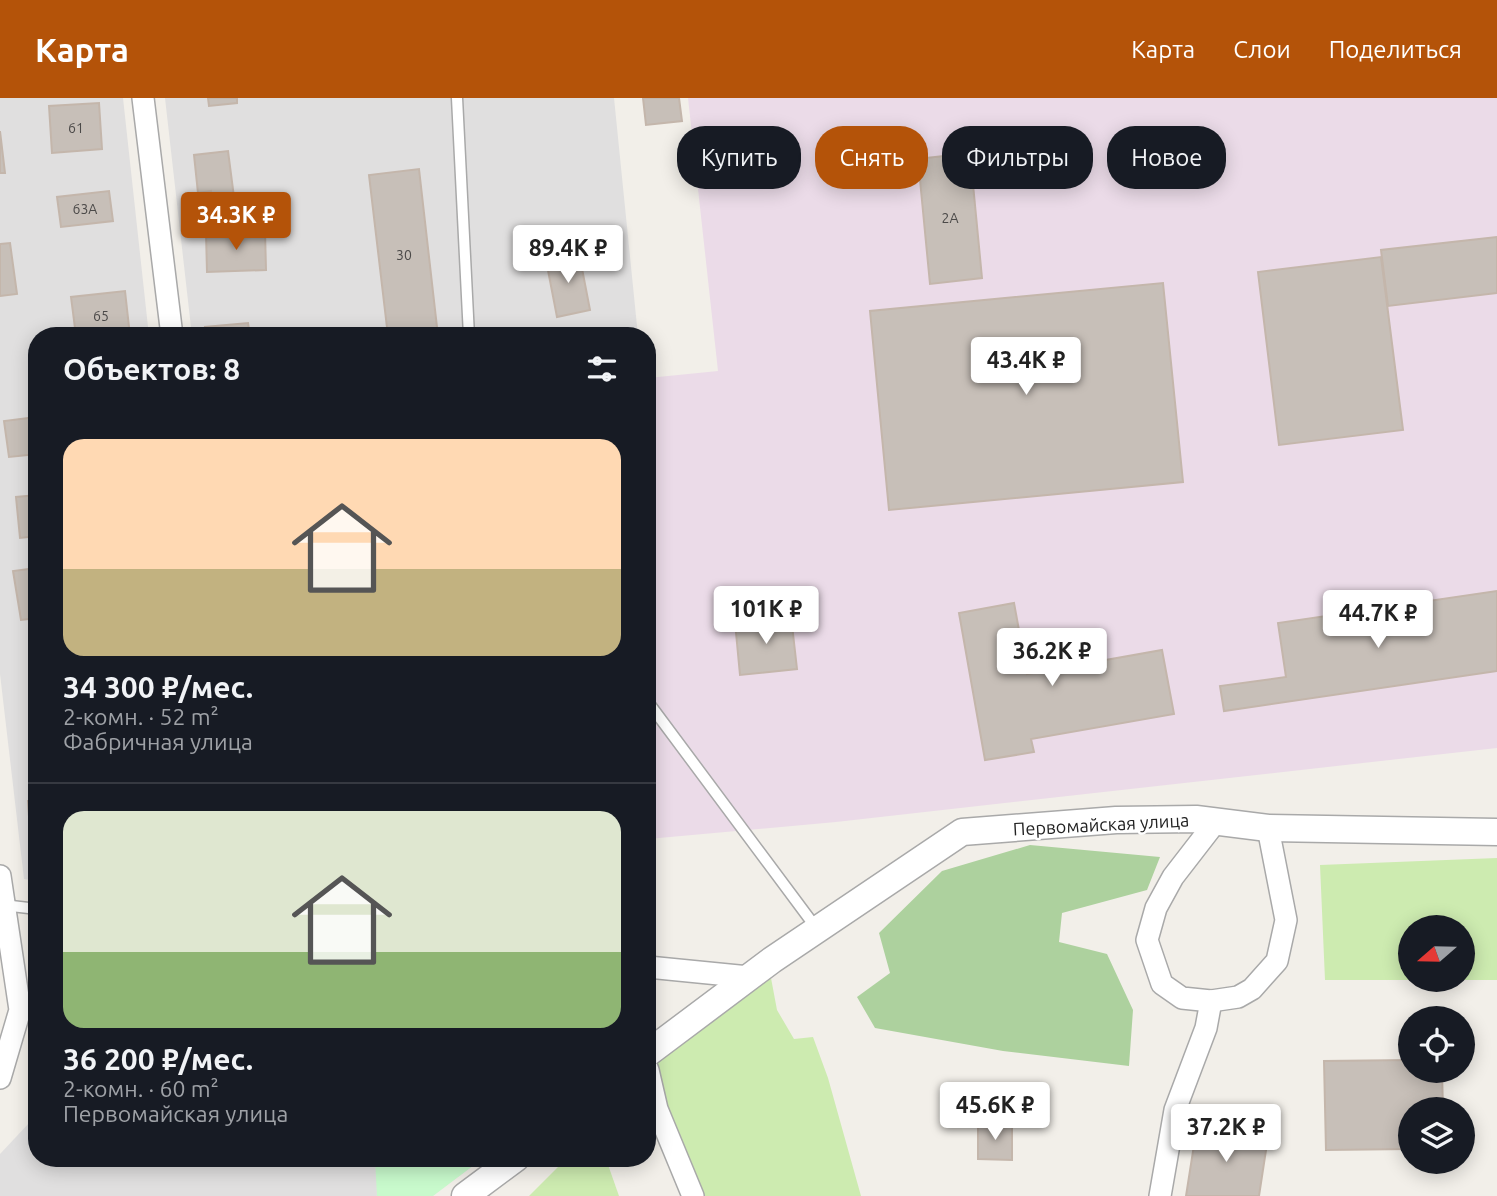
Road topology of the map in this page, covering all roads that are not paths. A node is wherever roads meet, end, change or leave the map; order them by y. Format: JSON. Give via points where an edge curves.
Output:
{"nodes":[{"id":1,"x":144,"y":98,"type":"edge"},
{"id":2,"x":457,"y":98,"type":"edge"},
{"id":3,"x":171,"y":327,"type":"edge"},
{"id":4,"x":469,"y":327,"type":"edge"},
{"id":5,"x":656,"y":713,"type":"edge"},
{"id":6,"x":1214,"y":824,"type":"junction"},
{"id":7,"x":1268,"y":828,"type":"junction"},
{"id":8,"x":1497,"y":832,"type":"edge"},
{"id":9,"x":0,"y":876,"type":"edge"},
{"id":10,"x":2,"y":905,"type":"edge"},
{"id":11,"x":28,"y":908,"type":"edge"},
{"id":12,"x":817,"y":929,"type":"junction"},
{"id":13,"x":656,"y":968,"type":"edge"},
{"id":14,"x":749,"y":977,"type":"junction"},
{"id":15,"x":1211,"y":1001,"type":"junction"},
{"id":16,"x":656,"y":1047,"type":"edge"},
{"id":17,"x":0,"y":1078,"type":"edge"},
{"id":18,"x":656,"y":1105,"type":"edge"},
{"id":19,"x":504,"y":1167,"type":"edge"},
{"id":20,"x":466,"y":1196,"type":"edge"},
{"id":21,"x":693,"y":1196,"type":"edge"},
{"id":22,"x":1160,"y":1196,"type":"edge"}],
"edges":[{"from":1,"to":3,"type":"street"},
{"from":2,"to":4,"type":"lane"},
{"from":5,"to":12,"type":"lane"},
{"from":6,"to":7,"type":"street","name":"Первомайская улица"},
{"from":6,"to":12,"type":"street","name":"Первомайская улица","via":[[1196,819],[1116,820],[962,832]]},
{"from":6,"to":15,"type":"street","via":[[1173,877],[1156,908],[1147,940],[1162,984],[1182,998]]},
{"from":7,"to":8,"type":"street","name":"Первомайская улица"},
{"from":7,"to":15,"type":"street","via":[[1286,920],[1277,961],[1252,989],[1238,997]]},
{"from":9,"to":10,"type":"street"},
{"from":10,"to":11,"type":"lane"},
{"from":10,"to":17,"type":"street","via":[[20,1010]]},
{"from":12,"to":14,"type":"street","name":"Первомайская улица"},
{"from":13,"to":14,"type":"street"},
{"from":14,"to":16,"type":"street","name":"Первомайская улица"},
{"from":15,"to":22,"type":"street","via":[[1206,1028],[1175,1110]]},
{"from":18,"to":21,"type":"street"},
{"from":19,"to":20,"type":"street"}]}
